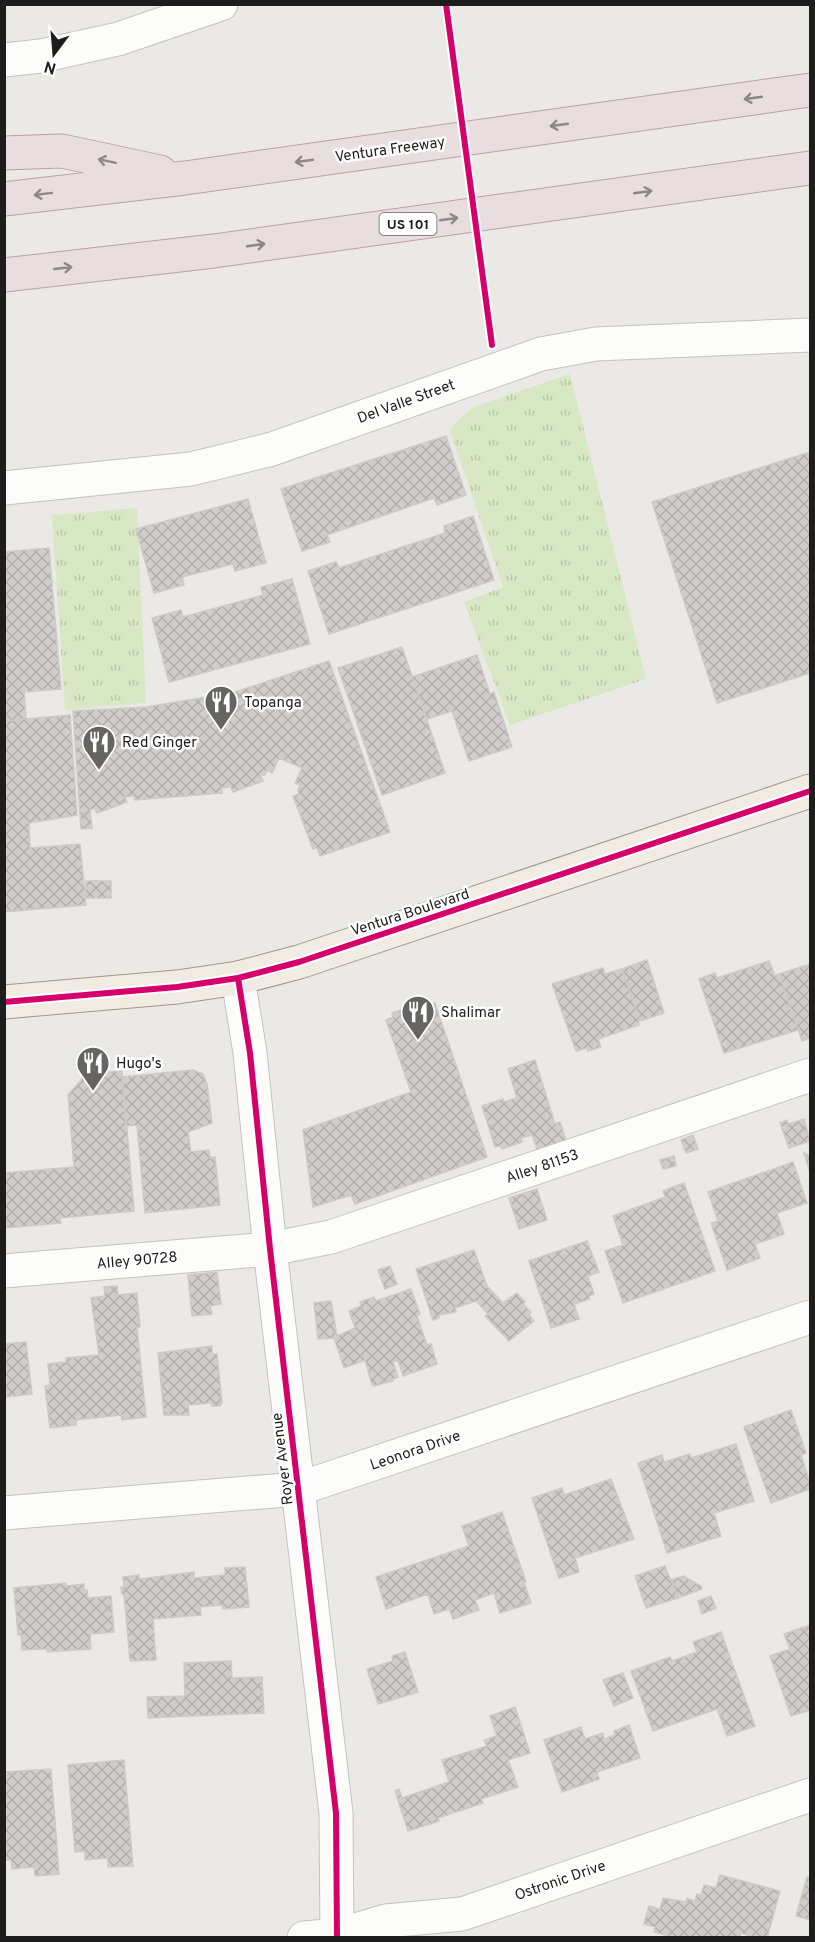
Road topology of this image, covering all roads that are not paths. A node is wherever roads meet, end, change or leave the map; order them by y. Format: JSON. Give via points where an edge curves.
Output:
{"nodes":[{"id":1,"x":221,"y":4,"type":"edge"},
{"id":2,"x":4,"y":60,"type":"edge"},
{"id":3,"x":810,"y":90,"type":"edge"},
{"id":4,"x":4,"y":153,"type":"edge"},
{"id":5,"x":810,"y":168,"type":"edge"},
{"id":6,"x":185,"y":178,"type":"junction"},
{"id":7,"x":4,"y":199,"type":"edge"},
{"id":8,"x":4,"y":275,"type":"edge"},
{"id":9,"x":810,"y":335,"type":"edge"},
{"id":10,"x":4,"y":488,"type":"edge"},
{"id":11,"x":810,"y":792,"type":"edge"},
{"id":12,"x":238,"y":978,"type":"junction"},
{"id":13,"x":4,"y":1002,"type":"edge"},
{"id":14,"x":810,"y":1075,"type":"edge"},
{"id":15,"x":270,"y":1249,"type":"junction"},
{"id":16,"x":4,"y":1271,"type":"edge"},
{"id":17,"x":810,"y":1317,"type":"edge"},
{"id":18,"x":298,"y":1489,"type":"junction"},
{"id":19,"x":4,"y":1513,"type":"edge"},
{"id":20,"x":810,"y":1795,"type":"edge"},
{"id":21,"x":341,"y":1937,"type":"edge"},
{"id":22,"x":304,"y":1938,"type":"edge"}],
"edges":[{"from":1,"to":2,"type":"street","via":[[118,39]]},
{"from":3,"to":6,"type":"highway","name":"Ventura Freeway","one_way":true},
{"from":6,"to":4,"type":"highway","one_way":true,"via":[[62,151]]},
{"from":8,"to":5,"type":"highway","number":"US 101","one_way":true,"via":[[214,251]]},
{"from":6,"to":7,"type":"highway","name":"Ventura Freeway","one_way":true},
{"from":9,"to":10,"type":"street","name":"Del Valle Street","via":[[596,344],[541,354],[272,449],[191,470]]},
{"from":11,"to":12,"type":"main road","name":"Ventura Boulevard","via":[[299,962]]},
{"from":12,"to":13,"type":"main road","name":"Ventura Boulevard"},
{"from":12,"to":15,"type":"street","name":"Royer Avenue","via":[[250,1053]]},
{"from":14,"to":15,"type":"street","name":"Alley 81153","via":[[331,1237]]},
{"from":15,"to":16,"type":"street","name":"Alley 90728"},
{"from":15,"to":18,"type":"street","name":"Royer Avenue"},
{"from":17,"to":18,"type":"street","name":"Leonora Drive"},
{"from":18,"to":19,"type":"street","name":"Leonora Drive"},
{"from":18,"to":21,"type":"street","name":"Royer Avenue","via":[[336,1813]]},
{"from":20,"to":21,"type":"street","name":"Ostronic Drive","via":[[462,1914],[386,1921]]},
{"from":21,"to":22,"type":"street","name":"Ostronic Drive"}]}
